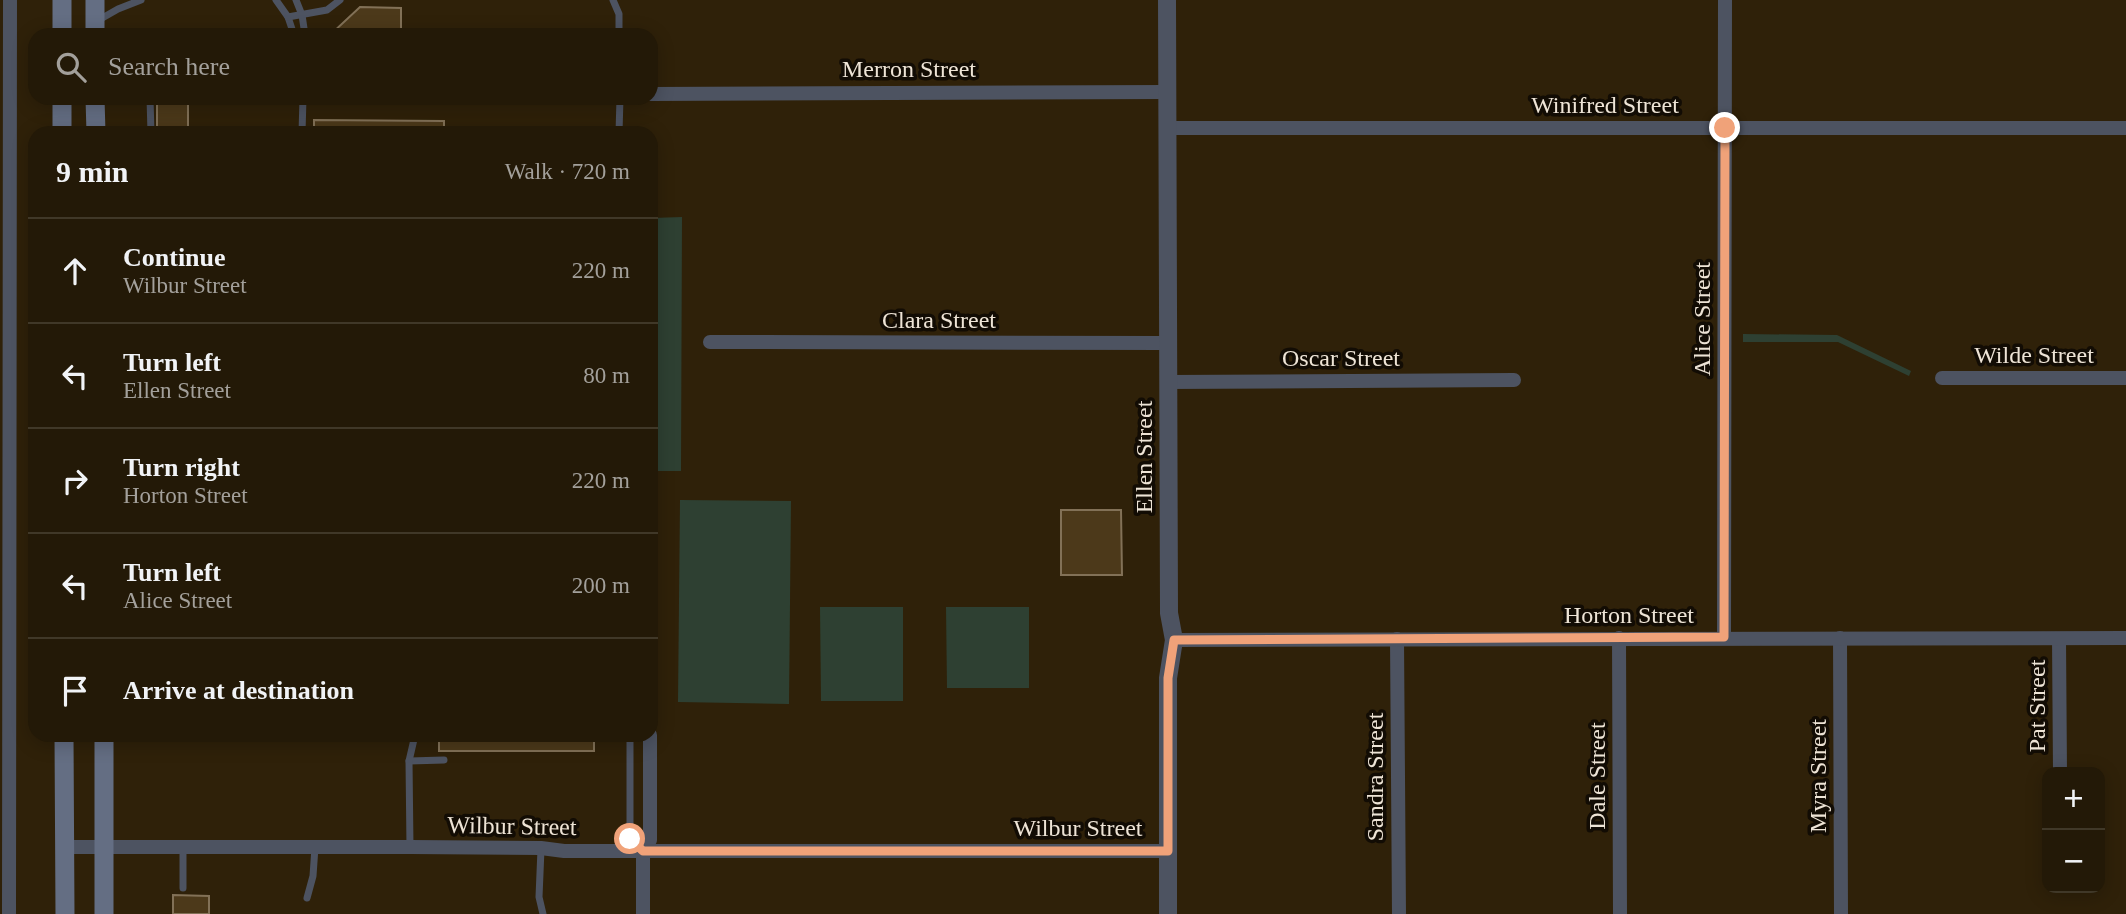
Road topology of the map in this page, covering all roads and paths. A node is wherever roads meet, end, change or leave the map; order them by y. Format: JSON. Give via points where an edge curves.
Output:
{"nodes":[{"id":1,"x":10,"y":0,"type":"edge"},
{"id":2,"x":62,"y":0,"type":"edge"},
{"id":3,"x":95,"y":0,"type":"edge"},
{"id":4,"x":141,"y":0,"type":"edge"},
{"id":5,"x":276,"y":0,"type":"edge"},
{"id":6,"x":296,"y":0,"type":"edge"},
{"id":7,"x":340,"y":0,"type":"edge"},
{"id":8,"x":613,"y":0,"type":"edge"},
{"id":9,"x":1167,"y":0,"type":"edge"},
{"id":10,"x":1725,"y":0,"type":"edge"},
{"id":11,"x":302,"y":15,"type":"junction"},
{"id":12,"x":288,"y":17,"type":"junction"},
{"id":13,"x":62,"y":28,"type":"edge"},
{"id":14,"x":95,"y":28,"type":"edge"},
{"id":15,"x":96,"y":28,"type":"edge"},
{"id":16,"x":292,"y":28,"type":"edge"},
{"id":17,"x":304,"y":28,"type":"edge"},
{"id":18,"x":619,"y":28,"type":"edge"},
{"id":19,"x":1167,"y":92,"type":"junction"},
{"id":20,"x":658,"y":93,"type":"edge"},
{"id":21,"x":62,"y":105,"type":"edge"},
{"id":22,"x":96,"y":105,"type":"edge"},
{"id":23,"x":150,"y":105,"type":"edge"},
{"id":24,"x":303,"y":105,"type":"edge"},
{"id":25,"x":620,"y":105,"type":"edge"},
{"id":26,"x":62,"y":126,"type":"edge"},
{"id":27,"x":96,"y":126,"type":"edge"},
{"id":28,"x":151,"y":126,"type":"edge"},
{"id":29,"x":302,"y":126,"type":"edge"},
{"id":30,"x":619,"y":126,"type":"edge"},
{"id":31,"x":1168,"y":128,"type":"junction"},
{"id":32,"x":1725,"y":128,"type":"junction"},
{"id":33,"x":2126,"y":128,"type":"edge"},
{"id":34,"x":5,"y":179,"type":"edge"},
{"id":35,"x":710,"y":342,"type":"dead end"},
{"id":36,"x":1168,"y":344,"type":"junction"},
{"id":37,"x":1942,"y":378,"type":"dead end"},
{"id":38,"x":2126,"y":378,"type":"edge"},
{"id":39,"x":1514,"y":380,"type":"dead end"},
{"id":40,"x":1168,"y":382,"type":"junction"},
{"id":41,"x":1724,"y":637,"type":"junction"},
{"id":42,"x":1619,"y":638,"type":"junction"},
{"id":43,"x":1840,"y":638,"type":"junction"},
{"id":44,"x":2126,"y":638,"type":"edge"},
{"id":45,"x":1397,"y":639,"type":"junction"},
{"id":46,"x":2059,"y":639,"type":"junction"},
{"id":47,"x":1174,"y":640,"type":"junction"},
{"id":48,"x":64,"y":742,"type":"edge"},
{"id":49,"x":104,"y":742,"type":"edge"},
{"id":50,"x":413,"y":742,"type":"edge"},
{"id":51,"x":630,"y":742,"type":"edge"},
{"id":52,"x":650,"y":742,"type":"edge"},
{"id":53,"x":444,"y":760,"type":"dead end"},
{"id":54,"x":409,"y":761,"type":"junction"},
{"id":55,"x":2060,"y":767,"type":"edge"},
{"id":56,"x":65,"y":847,"type":"junction"},
{"id":57,"x":104,"y":847,"type":"junction"},
{"id":58,"x":183,"y":847,"type":"junction"},
{"id":59,"x":315,"y":847,"type":"junction"},
{"id":60,"x":410,"y":847,"type":"junction"},
{"id":61,"x":541,"y":848,"type":"junction"},
{"id":62,"x":643,"y":851,"type":"junction"},
{"id":63,"x":1168,"y":851,"type":"junction"},
{"id":64,"x":183,"y":888,"type":"dead end"},
{"id":65,"x":307,"y":898,"type":"dead end"},
{"id":66,"x":9,"y":914,"type":"edge"},
{"id":67,"x":65,"y":914,"type":"edge"},
{"id":68,"x":104,"y":914,"type":"edge"},
{"id":69,"x":543,"y":914,"type":"edge"},
{"id":70,"x":643,"y":914,"type":"edge"},
{"id":71,"x":1168,"y":914,"type":"edge"},
{"id":72,"x":1399,"y":914,"type":"edge"},
{"id":73,"x":1620,"y":914,"type":"edge"},
{"id":74,"x":1841,"y":914,"type":"edge"}],
"edges":[{"from":1,"to":34,"type":"street"},
{"from":2,"to":13,"type":"main road"},
{"from":3,"to":14,"type":"main road"},
{"from":4,"to":15,"type":"lane","via":[[118,9]]},
{"from":5,"to":12,"type":"lane"},
{"from":6,"to":11,"type":"lane"},
{"from":7,"to":11,"type":"lane","via":[[327,10]]},
{"from":8,"to":18,"type":"lane"},
{"from":9,"to":19,"type":"street","name":"Ellen Street"},
{"from":10,"to":32,"type":"street","name":"Alice Street"},
{"from":11,"to":12,"type":"lane"},
{"from":11,"to":17,"type":"lane"},
{"from":12,"to":16,"type":"lane"},
{"from":19,"to":20,"type":"street","name":"Merron Street"},
{"from":19,"to":31,"type":"street","name":"Ellen Street"},
{"from":21,"to":26,"type":"main road"},
{"from":22,"to":27,"type":"main road"},
{"from":23,"to":28,"type":"lane"},
{"from":24,"to":29,"type":"lane"},
{"from":25,"to":30,"type":"lane"},
{"from":31,"to":32,"type":"street","name":"Winifred Street"},
{"from":31,"to":36,"type":"street","name":"Ellen Street"},
{"from":32,"to":33,"type":"street","name":"Winifred Street"},
{"from":32,"to":41,"type":"street","name":"Alice Street"},
{"from":34,"to":66,"type":"street"},
{"from":35,"to":36,"type":"street","name":"Clara Street"},
{"from":36,"to":40,"type":"street","name":"Ellen Street"},
{"from":37,"to":38,"type":"street","name":"Wilde Street"},
{"from":39,"to":40,"type":"street","name":"Oscar Street"},
{"from":40,"to":47,"type":"street","name":"Ellen Street","via":[[1169,613]]},
{"from":41,"to":42,"type":"street","name":"Horton Street"},
{"from":41,"to":43,"type":"street","name":"Horton Street"},
{"from":42,"to":45,"type":"street","name":"Horton Street"},
{"from":42,"to":73,"type":"street","name":"Dale Street"},
{"from":43,"to":46,"type":"street","name":"Horton Street"},
{"from":43,"to":74,"type":"street","name":"Myra Street"},
{"from":44,"to":46,"type":"street","name":"Horton Street"},
{"from":45,"to":47,"type":"street","name":"Horton Street"},
{"from":45,"to":72,"type":"street","name":"Sandra Street"},
{"from":46,"to":55,"type":"street","name":"Pat Street"},
{"from":47,"to":63,"type":"street","name":"Ellen Street","via":[[1168,678]]},
{"from":48,"to":56,"type":"main road"},
{"from":49,"to":57,"type":"main road"},
{"from":50,"to":54,"type":"lane"},
{"from":51,"to":62,"type":"lane","via":[[630,839]]},
{"from":52,"to":62,"type":"street","via":[[650,840]]},
{"from":53,"to":54,"type":"lane"},
{"from":54,"to":60,"type":"lane"},
{"from":56,"to":57,"type":"street","name":"Wilbur Street"},
{"from":56,"to":67,"type":"main road"},
{"from":57,"to":58,"type":"street","name":"Wilbur Street"},
{"from":57,"to":68,"type":"main road"},
{"from":58,"to":59,"type":"street","name":"Wilbur Street"},
{"from":58,"to":64,"type":"lane"},
{"from":59,"to":60,"type":"street","name":"Wilbur Street"},
{"from":59,"to":65,"type":"lane"},
{"from":60,"to":61,"type":"street","name":"Wilbur Street"},
{"from":61,"to":62,"type":"street","name":"Wilbur Street"},
{"from":61,"to":69,"type":"lane"},
{"from":62,"to":63,"type":"street","name":"Wilbur Street"},
{"from":62,"to":70,"type":"street"},
{"from":63,"to":71,"type":"street","name":"Ellen Street"}]}
